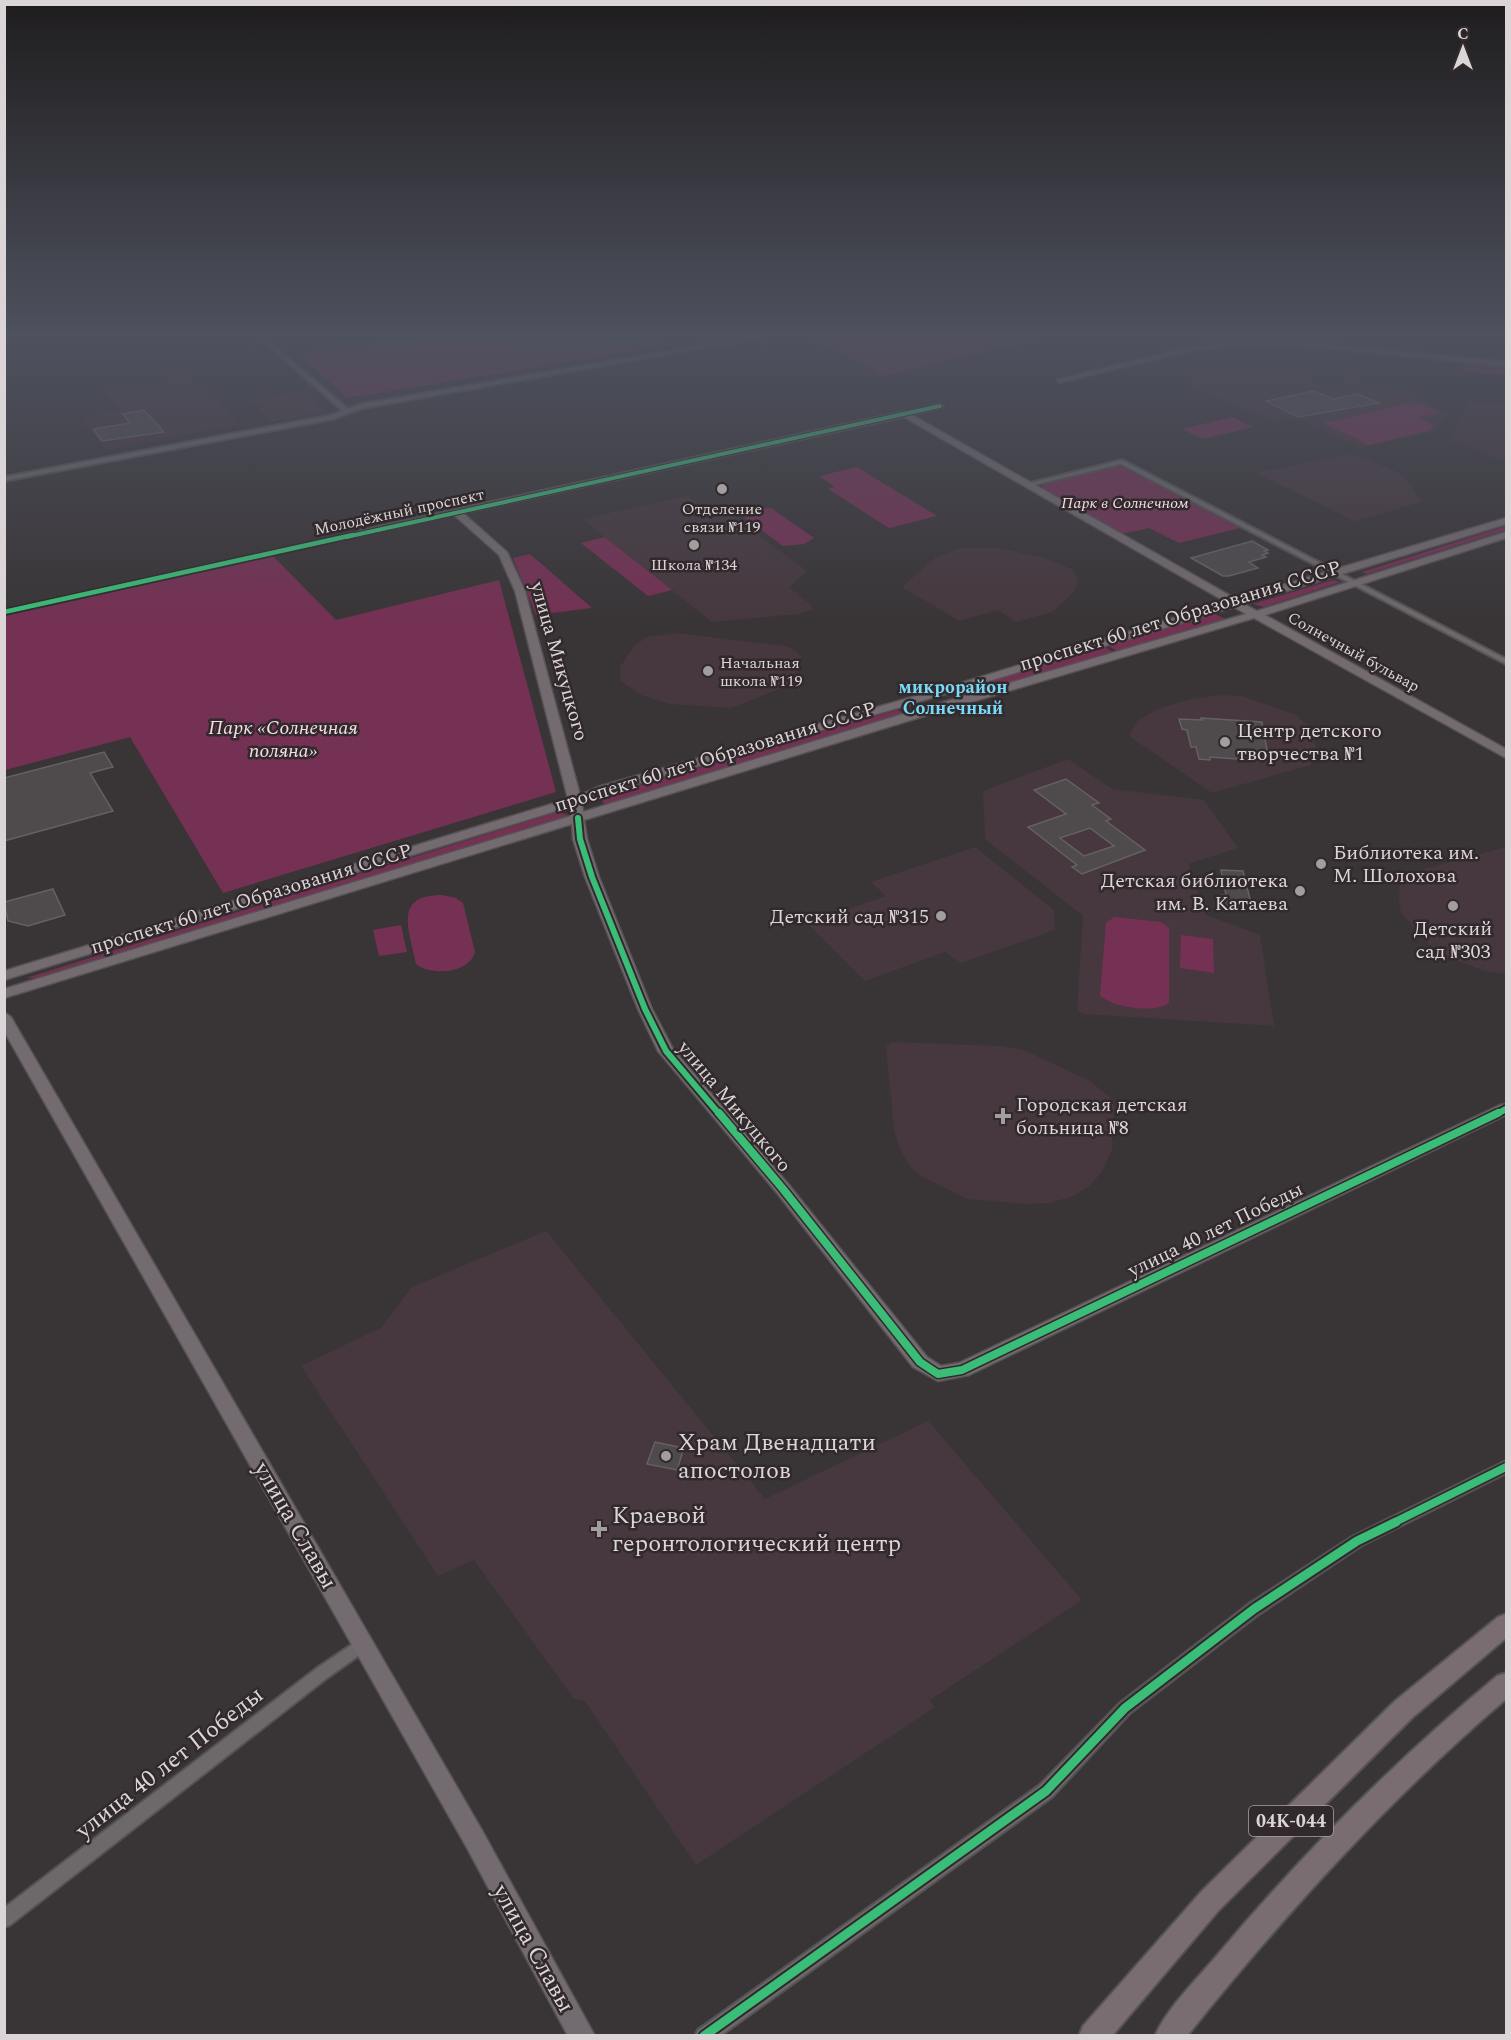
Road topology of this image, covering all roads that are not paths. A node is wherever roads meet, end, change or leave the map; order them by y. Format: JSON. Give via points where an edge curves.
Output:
{"nodes":[{"id":1,"x":263,"y":430,"type":"edge"},
{"id":2,"x":832,"y":430,"type":"edge"},
{"id":3,"x":934,"y":430,"type":"edge"},
{"id":4,"x":4,"y":479,"type":"edge"},
{"id":5,"x":1029,"y":484,"type":"junction"},
{"id":6,"x":456,"y":513,"type":"junction"},
{"id":7,"x":1506,"y":521,"type":"edge"},
{"id":8,"x":1506,"y":535,"type":"edge"},
{"id":9,"x":1336,"y":574,"type":"junction"},
{"id":10,"x":1355,"y":583,"type":"junction"},
{"id":11,"x":1234,"y":603,"type":"junction"},
{"id":12,"x":4,"y":612,"type":"edge"},
{"id":13,"x":1254,"y":615,"type":"junction"},
{"id":14,"x":1506,"y":662,"type":"edge"},
{"id":15,"x":903,"y":703,"type":"junction"},
{"id":16,"x":917,"y":714,"type":"junction"},
{"id":17,"x":1506,"y":754,"type":"edge"},
{"id":18,"x":575,"y":801,"type":"junction"},
{"id":19,"x":578,"y":818,"type":"junction"},
{"id":20,"x":4,"y":976,"type":"edge"},
{"id":21,"x":4,"y":994,"type":"edge"},
{"id":22,"x":4,"y":1017,"type":"edge"},
{"id":23,"x":1506,"y":1109,"type":"edge"},
{"id":24,"x":938,"y":1374,"type":"joint"},
{"id":25,"x":1506,"y":1467,"type":"edge"},
{"id":26,"x":1506,"y":1624,"type":"edge"},
{"id":27,"x":363,"y":1644,"type":"junction"},
{"id":28,"x":1506,"y":1684,"type":"edge"},
{"id":29,"x":4,"y":1919,"type":"edge"},
{"id":30,"x":582,"y":2036,"type":"edge"},
{"id":31,"x":704,"y":2036,"type":"edge"},
{"id":32,"x":1094,"y":2036,"type":"edge"},
{"id":33,"x":1168,"y":2036,"type":"edge"}],
"edges":[{"from":1,"to":4,"type":"street"},
{"from":2,"to":6,"type":"main road","name":"Молодёжный проспект"},
{"from":3,"to":5,"type":"main road","name":"Солнечный бульвар"},
{"from":5,"to":9,"type":"street","via":[[1122,462]]},
{"from":5,"to":11,"type":"main road","name":"Солнечный бульвар"},
{"from":6,"to":12,"type":"street","name":"Молодёжный проспект"},
{"from":6,"to":18,"type":"main road","name":"улица Микуцкого","via":[[503,554],[520,591]]},
{"from":7,"to":9,"type":"main road","name":"проспект 60 лет Образования СССР"},
{"from":8,"to":10,"type":"main road","name":"проспект 60 лет Образования СССР"},
{"from":9,"to":10,"type":"street"},
{"from":9,"to":11,"type":"main road","name":"проспект 60 лет Образования СССР"},
{"from":10,"to":13,"type":"main road","name":"проспект 60 лет Образования СССР"},
{"from":10,"to":14,"type":"street"},
{"from":11,"to":13,"type":"main road","name":"Солнечный бульвар"},
{"from":11,"to":15,"type":"main road","name":"проспект 60 лет Образования СССР"},
{"from":13,"to":16,"type":"main road","name":"проспект 60 лет Образования СССР"},
{"from":13,"to":17,"type":"main road","name":"Солнечный бульвар"},
{"from":15,"to":16,"type":"main road"},
{"from":15,"to":18,"type":"main road","name":"проспект 60 лет Образования СССР","via":[[604,789]]},
{"from":16,"to":19,"type":"main road","name":"проспект 60 лет Образования СССР"},
{"from":18,"to":19,"type":"main road","name":"улица Микуцкого"},
{"from":18,"to":20,"type":"main road","name":"проспект 60 лет Образования СССР"},
{"from":19,"to":21,"type":"main road","name":"проспект 60 лет Образования СССР"},
{"from":19,"to":24,"type":"main road","name":"улица Микуцкого","via":[[592,877],[645,1010],[666,1051],[783,1189],[920,1362]]},
{"from":22,"to":27,"type":"main road","name":"улица Славы"},
{"from":23,"to":24,"type":"main road","name":"улица 40 лет Победы","via":[[962,1370]]},
{"from":25,"to":31,"type":"street","via":[[1357,1541],[1254,1609],[1125,1708],[1046,1791]]},
{"from":26,"to":32,"type":"main road","number":"04К-044","via":[[1404,1709],[1210,1901]]},
{"from":27,"to":29,"type":"street","name":"улица 40 лет Победы"},
{"from":27,"to":30,"type":"main road","name":"улица Славы"},
{"from":28,"to":33,"type":"main road","number":"04К-044","via":[[1400,1778],[1245,1941]]}]}
